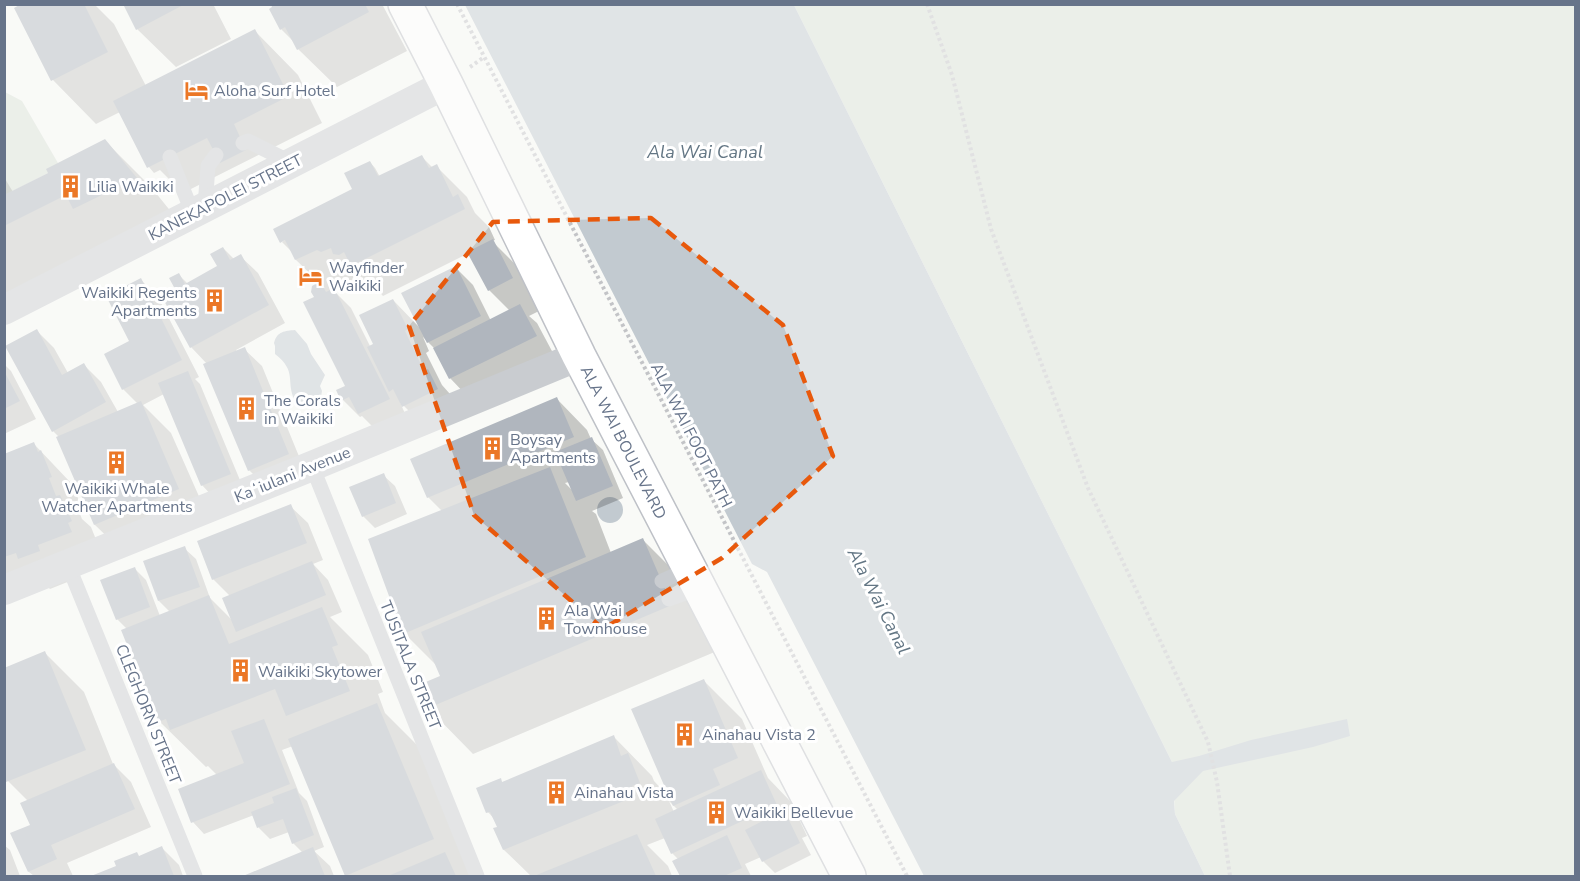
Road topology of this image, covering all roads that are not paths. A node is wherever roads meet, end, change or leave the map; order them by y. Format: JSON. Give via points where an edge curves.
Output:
{"nodes":[{"id":1,"x":405,"y":4,"type":"edge"},
{"id":2,"x":446,"y":84,"type":"junction"},
{"id":3,"x":243,"y":143,"type":"dead end"},
{"id":4,"x":216,"y":155,"type":"dead end"},
{"id":5,"x":170,"y":157,"type":"dead end"},
{"id":6,"x":292,"y":163,"type":"junction"},
{"id":7,"x":199,"y":211,"type":"junction"},
{"id":8,"x":4,"y":310,"type":"edge"},
{"id":9,"x":579,"y":356,"type":"junction"},
{"id":10,"x":312,"y":466,"type":"junction"},
{"id":11,"x":68,"y":565,"type":"junction"},
{"id":12,"x":684,"y":580,"type":"junction"},
{"id":13,"x":4,"y":590,"type":"edge"},
{"id":14,"x":669,"y":599,"type":"dead end"},
{"id":15,"x":195,"y":876,"type":"edge"},
{"id":16,"x":477,"y":876,"type":"edge"},
{"id":17,"x":849,"y":876,"type":"edge"}],
"edges":[{"from":1,"to":2,"type":"main road","name":"ALA WAI BOULEVARD"},
{"from":2,"to":6,"type":"street","name":"KANEKAPOLEI STREET"},
{"from":2,"to":9,"type":"main road","name":"ALA WAI BOULEVARD"},
{"from":3,"to":6,"type":"lane","via":[[248,141]]},
{"from":4,"to":7,"type":"lane","via":[[208,166]]},
{"from":5,"to":7,"type":"lane"},
{"from":6,"to":7,"type":"street","name":"KANEKAPOLEI STREET"},
{"from":7,"to":8,"type":"street","name":"KANEKAPOLEI STREET"},
{"from":9,"to":10,"type":"street","name":"Kaʻiulani Avenue"},
{"from":9,"to":12,"type":"main road","name":"ALA WAI BOULEVARD"},
{"from":10,"to":11,"type":"street","name":"Kaʻiulani Avenue"},
{"from":10,"to":16,"type":"lane","name":"TUSITALA STREET"},
{"from":11,"to":13,"type":"street","name":"Kaʻiulani Avenue"},
{"from":11,"to":15,"type":"lane","name":"CLEGHORN STREET"},
{"from":12,"to":14,"type":"lane"},
{"from":12,"to":17,"type":"main road","name":"ALA WAI BOULEVARD"}]}
